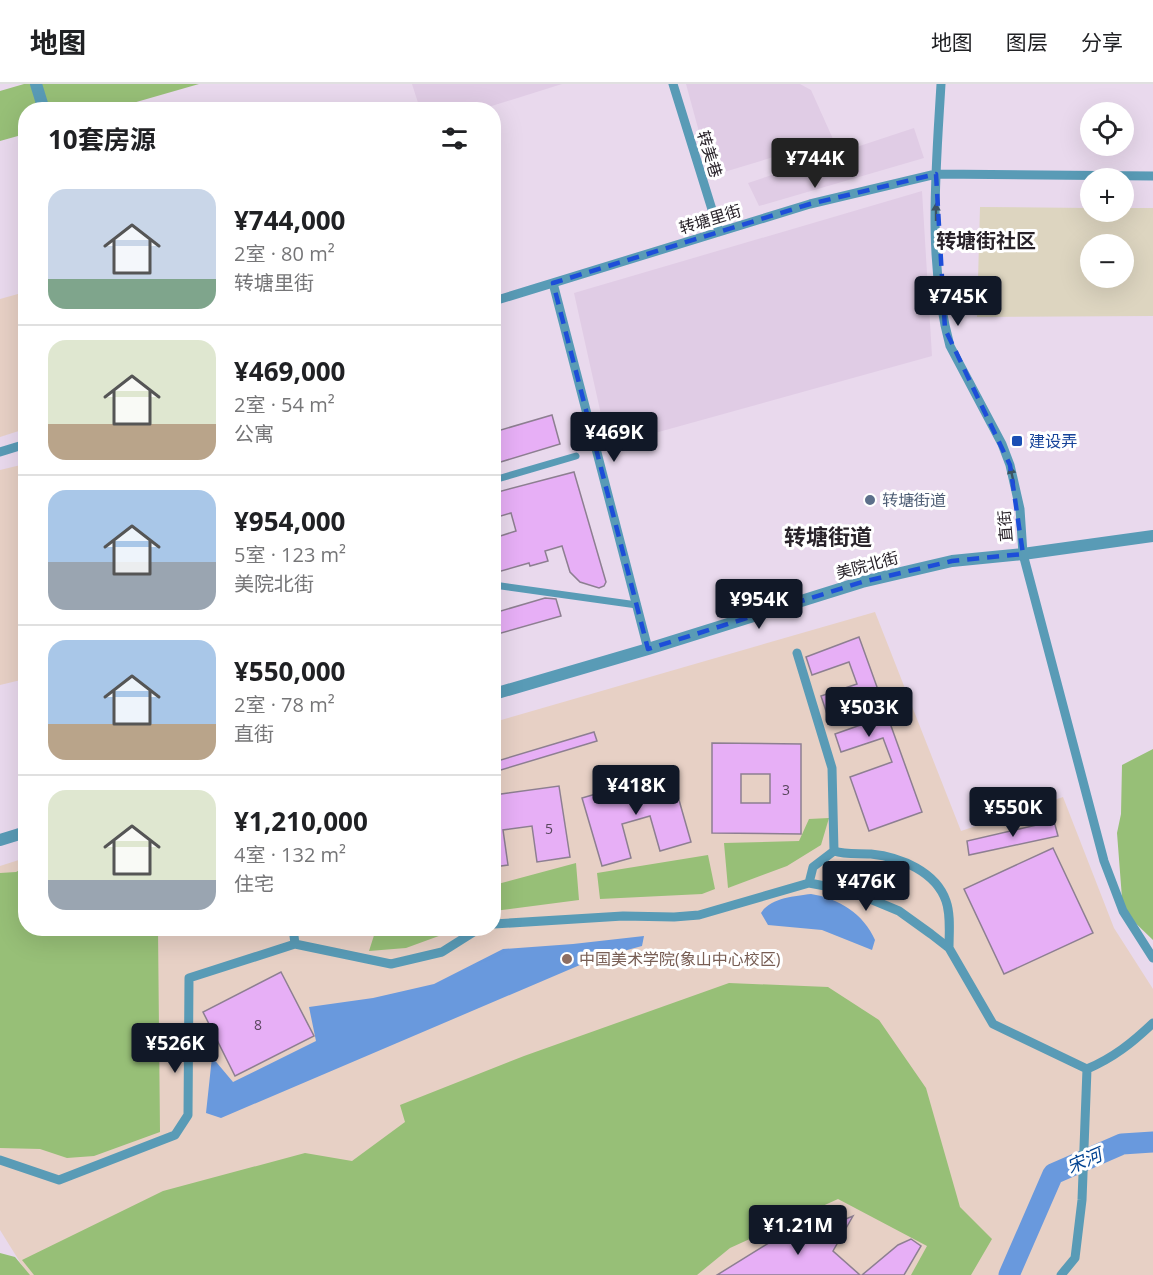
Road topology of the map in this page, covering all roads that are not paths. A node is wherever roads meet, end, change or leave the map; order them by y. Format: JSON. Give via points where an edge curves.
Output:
{"nodes":[{"id":1,"x":36,"y":84,"type":"edge"},
{"id":2,"x":673,"y":84,"type":"edge"},
{"id":3,"x":941,"y":84,"type":"edge"},
{"id":4,"x":42,"y":102,"type":"edge"},
{"id":5,"x":936,"y":174,"type":"junction"},
{"id":6,"x":1153,"y":176,"type":"edge"},
{"id":7,"x":719,"y":232,"type":"junction"},
{"id":8,"x":553,"y":284,"type":"junction"},
{"id":9,"x":501,"y":299,"type":"edge"},
{"id":10,"x":18,"y":446,"type":"edge"},
{"id":11,"x":0,"y":452,"type":"edge"},
{"id":12,"x":576,"y":456,"type":"dead end"},
{"id":13,"x":501,"y":478,"type":"edge"},
{"id":14,"x":1153,"y":536,"type":"edge"},
{"id":15,"x":1023,"y":554,"type":"junction"},
{"id":16,"x":501,"y":586,"type":"edge"},
{"id":17,"x":637,"y":605,"type":"junction"},
{"id":18,"x":648,"y":649,"type":"junction"},
{"id":19,"x":797,"y":653,"type":"dead end"},
{"id":20,"x":501,"y":692,"type":"edge"},
{"id":21,"x":18,"y":834,"type":"edge"},
{"id":22,"x":0,"y":840,"type":"edge"},
{"id":23,"x":834,"y":851,"type":"junction"},
{"id":24,"x":809,"y":884,"type":"junction"},
{"id":25,"x":501,"y":924,"type":"edge"},
{"id":26,"x":294,"y":936,"type":"edge"},
{"id":27,"x":467,"y":936,"type":"edge"},
{"id":28,"x":295,"y":944,"type":"junction"},
{"id":29,"x":949,"y":948,"type":"junction"},
{"id":30,"x":1153,"y":958,"type":"edge"},
{"id":31,"x":1153,"y":1023,"type":"edge"},
{"id":32,"x":1087,"y":1069,"type":"junction"},
{"id":33,"x":0,"y":1160,"type":"edge"},
{"id":34,"x":1062,"y":1275,"type":"edge"}],
"edges":[{"from":1,"to":4,"type":"street"},
{"from":2,"to":7,"type":"street","name":"转美巷"},
{"from":3,"to":5,"type":"street","name":"直街"},
{"from":5,"to":6,"type":"street","name":"转塘里街"},
{"from":5,"to":7,"type":"street","name":"转塘里街","via":[[810,204]]},
{"from":15,"to":5,"type":"street","name":"直街","one_way":true,"via":[[1020,509],[1010,465],[945,329],[936,239]]},
{"from":7,"to":8,"type":"street","name":"转塘里街"},
{"from":8,"to":9,"type":"street","name":"转塘里街"},
{"from":8,"to":17,"type":"street"},
{"from":10,"to":11,"type":"street"},
{"from":12,"to":13,"type":"street"},
{"from":14,"to":15,"type":"street","name":"美院北街"},
{"from":15,"to":18,"type":"street","name":"美院北街","via":[[952,561],[862,582]]},
{"from":15,"to":30,"type":"street","name":"直街","via":[[1104,861],[1124,911]]},
{"from":16,"to":17,"type":"street"},
{"from":17,"to":18,"type":"street"},
{"from":18,"to":20,"type":"street","name":"美院北街"},
{"from":19,"to":23,"type":"street","via":[[832,768]]},
{"from":21,"to":22,"type":"street"},
{"from":23,"to":24,"type":"street","via":[[813,867]]},
{"from":23,"to":29,"type":"street","via":[[898,859],[916,867],[939,887],[947,903]]},
{"from":24,"to":25,"type":"street","via":[[699,915]]},
{"from":24,"to":29,"type":"street","via":[[843,890],[899,911]]},
{"from":26,"to":28,"type":"street"},
{"from":27,"to":28,"type":"street","via":[[442,952],[391,964]]},
{"from":28,"to":33,"type":"street","via":[[189,978],[189,1115],[175,1135],[59,1180]]},
{"from":29,"to":32,"type":"street","via":[[993,1024]]},
{"from":31,"to":32,"type":"street","via":[[1110,1059]]},
{"from":32,"to":34,"type":"street","via":[[1082,1200],[1075,1258]]}]}
